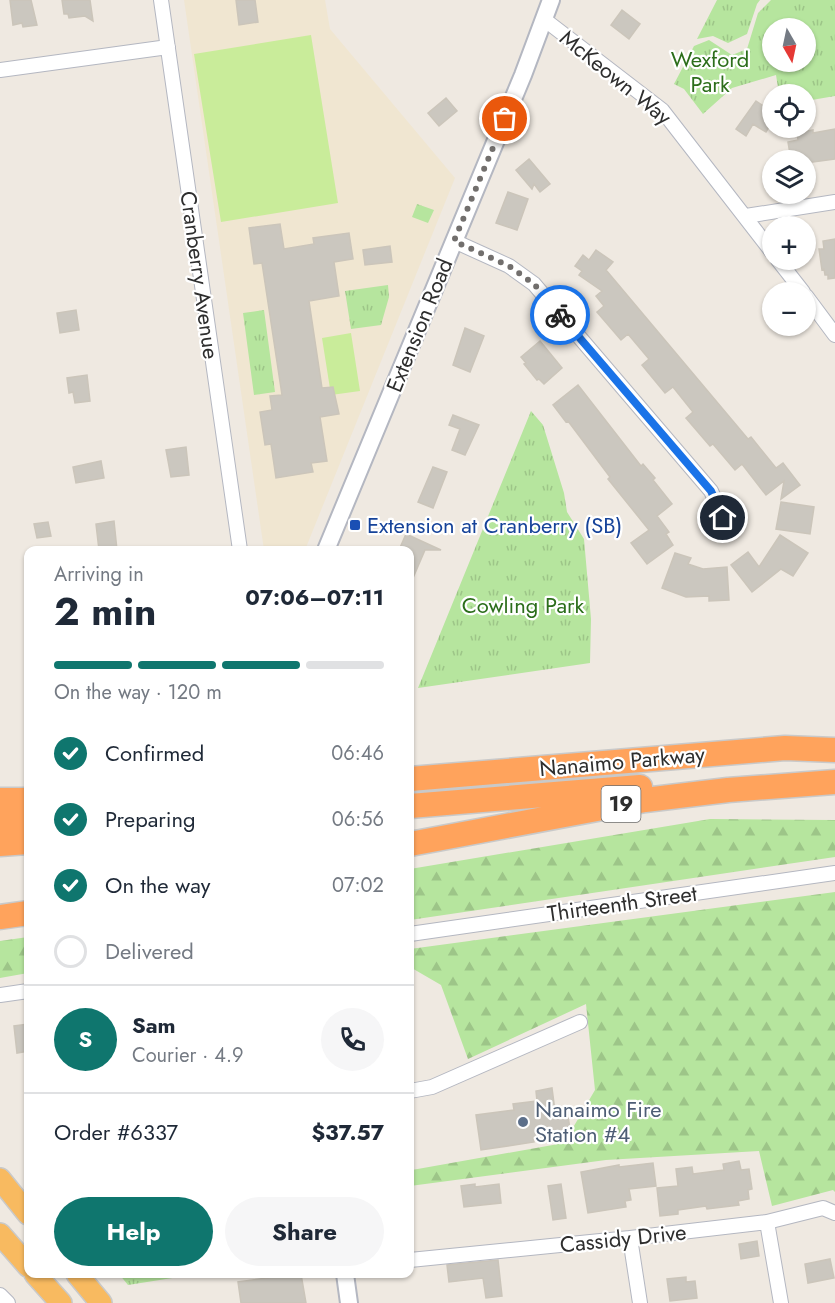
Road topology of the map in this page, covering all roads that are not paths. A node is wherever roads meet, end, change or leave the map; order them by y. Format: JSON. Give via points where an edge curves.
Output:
{"nodes":[{"id":1,"x":161,"y":0,"type":"edge"},
{"id":2,"x":551,"y":0,"type":"edge"},
{"id":3,"x":545,"y":20,"type":"junction"},
{"id":4,"x":168,"y":47,"type":"junction"},
{"id":5,"x":0,"y":70,"type":"edge"},
{"id":6,"x":835,"y":202,"type":"edge"},
{"id":7,"x":746,"y":216,"type":"junction"},
{"id":8,"x":762,"y":238,"type":"edge"},
{"id":9,"x":454,"y":241,"type":"junction"},
{"id":10,"x":786,"y":270,"type":"edge"},
{"id":11,"x":795,"y":282,"type":"edge"},
{"id":12,"x":816,"y":310,"type":"edge"},
{"id":13,"x":835,"y":335,"type":"edge"},
{"id":14,"x":723,"y":518,"type":"dead end"},
{"id":15,"x":239,"y":546,"type":"edge"},
{"id":16,"x":328,"y":546,"type":"edge"},
{"id":17,"x":835,"y":750,"type":"edge"},
{"id":18,"x":414,"y":779,"type":"edge"},
{"id":19,"x":835,"y":782,"type":"edge"},
{"id":20,"x":0,"y":800,"type":"edge"},
{"id":21,"x":24,"y":800,"type":"edge"},
{"id":22,"x":414,"y":806,"type":"edge"},
{"id":23,"x":24,"y":818,"type":"edge"},
{"id":24,"x":0,"y":820,"type":"edge"},
{"id":25,"x":24,"y":842,"type":"edge"},
{"id":26,"x":414,"y":843,"type":"edge"},
{"id":27,"x":0,"y":844,"type":"edge"},
{"id":28,"x":835,"y":873,"type":"edge"},
{"id":29,"x":24,"y":914,"type":"edge"},
{"id":30,"x":0,"y":917,"type":"edge"},
{"id":31,"x":414,"y":933,"type":"edge"},
{"id":32,"x":24,"y":992,"type":"edge"},
{"id":33,"x":0,"y":995,"type":"edge"},
{"id":34,"x":580,"y":1022,"type":"dead end"},
{"id":35,"x":414,"y":1090,"type":"edge"},
{"id":36,"x":0,"y":1179,"type":"edge"},
{"id":37,"x":24,"y":1209,"type":"edge"},
{"id":38,"x":835,"y":1213,"type":"edge"},
{"id":39,"x":767,"y":1222,"type":"junction"},
{"id":40,"x":0,"y":1233,"type":"edge"},
{"id":41,"x":630,"y":1238,"type":"junction"},
{"id":42,"x":414,"y":1260,"type":"edge"},
{"id":43,"x":24,"y":1261,"type":"edge"},
{"id":44,"x":39,"y":1278,"type":"edge"},
{"id":45,"x":80,"y":1278,"type":"edge"},
{"id":46,"x":346,"y":1278,"type":"edge"},
{"id":47,"x":0,"y":1295,"type":"edge"},
{"id":48,"x":8,"y":1303,"type":"edge"},
{"id":49,"x":61,"y":1303,"type":"edge"},
{"id":50,"x":101,"y":1303,"type":"edge"},
{"id":51,"x":349,"y":1303,"type":"edge"},
{"id":52,"x":640,"y":1303,"type":"edge"},
{"id":53,"x":781,"y":1303,"type":"edge"}],
"edges":[{"from":1,"to":4,"type":"street","name":"Cranberry Avenue"},
{"from":2,"to":3,"type":"street","name":"Extension Road"},
{"from":3,"to":7,"type":"street","name":"McKeown Way","via":[[663,110]]},
{"from":3,"to":9,"type":"street","name":"Extension Road"},
{"from":4,"to":5,"type":"street"},
{"from":4,"to":15,"type":"street","name":"Cranberry Avenue"},
{"from":6,"to":7,"type":"street"},
{"from":7,"to":8,"type":"street","name":"McKeown Way"},
{"from":9,"to":14,"type":"street","via":[[509,266],[534,284],[711,491]]},
{"from":9,"to":16,"type":"street","name":"Extension Road"},
{"from":10,"to":11,"type":"street"},
{"from":12,"to":13,"type":"street"},
{"from":17,"to":18,"type":"highway","name":"Nanaimo Parkway","number":"19","via":[[785,748]]},
{"from":19,"to":22,"type":"highway","via":[[800,778],[693,783]]},
{"from":19,"to":26,"type":"highway","name":"Nanaimo Parkway","number":"19","via":[[645,800]]},
{"from":20,"to":21,"type":"highway"},
{"from":23,"to":24,"type":"highway"},
{"from":25,"to":27,"type":"highway"},
{"from":28,"to":31,"type":"street","name":"Thirteenth Street"},
{"from":29,"to":30,"type":"highway"},
{"from":32,"to":33,"type":"street"},
{"from":34,"to":35,"type":"street","via":[[432,1087]]},
{"from":36,"to":37,"type":"highway"},
{"from":38,"to":39,"type":"street","name":"Cassidy Drive","via":[[823,1208]]},
{"from":39,"to":41,"type":"street","name":"Cassidy Drive"},
{"from":39,"to":53,"type":"street"},
{"from":40,"to":43,"type":"highway"},
{"from":41,"to":42,"type":"street","name":"Cassidy Drive"},
{"from":41,"to":52,"type":"street"},
{"from":44,"to":49,"type":"highway"},
{"from":45,"to":50,"type":"highway"},
{"from":46,"to":51,"type":"street"},
{"from":47,"to":48,"type":"street"}]}
